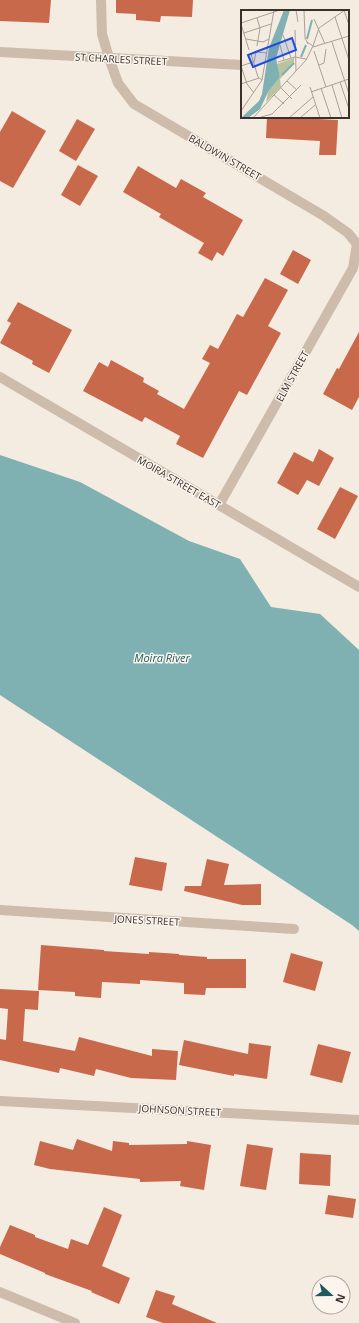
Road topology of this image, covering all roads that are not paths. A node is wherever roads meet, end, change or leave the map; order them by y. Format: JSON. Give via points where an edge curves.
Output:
{"nodes":[{"id":1,"x":101,"y":0,"type":"edge"},
{"id":2,"x":0,"y":52,"type":"edge"},
{"id":3,"x":109,"y":58,"type":"junction"},
{"id":4,"x":241,"y":65,"type":"edge"},
{"id":5,"x":356,"y":244,"type":"joint"},
{"id":6,"x":0,"y":377,"type":"edge"},
{"id":7,"x":219,"y":505,"type":"junction"},
{"id":8,"x":359,"y":587,"type":"edge"},
{"id":9,"x":0,"y":910,"type":"edge"},
{"id":10,"x":294,"y":929,"type":"dead end"},
{"id":11,"x":0,"y":1101,"type":"edge"},
{"id":12,"x":359,"y":1120,"type":"edge"},
{"id":13,"x":0,"y":1292,"type":"edge"},
{"id":14,"x":76,"y":1323,"type":"edge"}],
"edges":[{"from":1,"to":3,"type":"street","name":"BALDWIN STREET","via":[[102,34]]},
{"from":2,"to":3,"type":"street","name":"ST CHARLES STREET"},
{"from":3,"to":4,"type":"street","name":"ST CHARLES STREET"},
{"from":3,"to":5,"type":"street","name":"BALDWIN STREET","via":[[118,83],[134,104],[324,216],[348,232]]},
{"from":5,"to":7,"type":"street","name":"ELM STREET","via":[[353,268]]},
{"from":6,"to":7,"type":"street","name":"MOIRA STREET EAST"},
{"from":7,"to":8,"type":"street","name":"MOIRA STREET EAST"},
{"from":9,"to":10,"type":"street","name":"JONES STREET"},
{"from":11,"to":12,"type":"street","name":"JOHNSON STREET"},
{"from":13,"to":14,"type":"street"}]}
